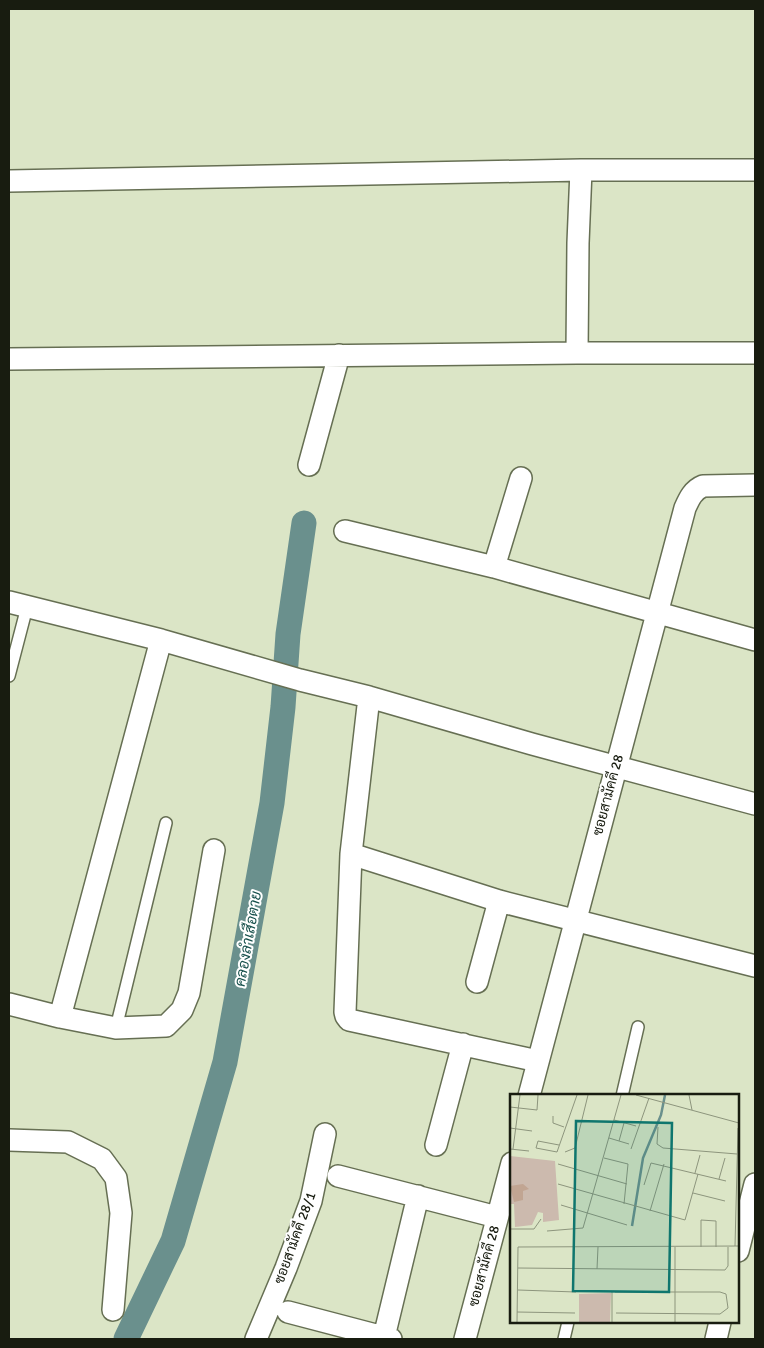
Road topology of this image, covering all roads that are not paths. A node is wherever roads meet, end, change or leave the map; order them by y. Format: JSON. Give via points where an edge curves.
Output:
{"nodes":[{"id":1,"x":581,"y":170,"type":"junction"},
{"id":2,"x":755,"y":170,"type":"edge"},
{"id":3,"x":9,"y":180,"type":"edge"},
{"id":4,"x":577,"y":353,"type":"junction"},
{"id":5,"x":755,"y":353,"type":"edge"},
{"id":6,"x":339,"y":355,"type":"junction"},
{"id":7,"x":9,"y":359,"type":"edge"},
{"id":8,"x":309,"y":464,"type":"dead end"},
{"id":9,"x":521,"y":478,"type":"dead end"},
{"id":10,"x":755,"y":485,"type":"edge"},
{"id":11,"x":346,"y":531,"type":"dead end"},
{"id":12,"x":494,"y":567,"type":"junction"},
{"id":13,"x":18,"y":604,"type":"edge"},
{"id":14,"x":656,"y":612,"type":"junction"},
{"id":15,"x":161,"y":640,"type":"junction"},
{"id":16,"x":755,"y":640,"type":"edge"},
{"id":17,"x":9,"y":676,"type":"edge"},
{"id":18,"x":369,"y":697,"type":"junction"},
{"id":19,"x":616,"y":766,"type":"junction"},
{"id":20,"x":755,"y":804,"type":"edge"},
{"id":21,"x":166,"y":822,"type":"dead end"},
{"id":22,"x":214,"y":850,"type":"dead end"},
{"id":23,"x":351,"y":854,"type":"junction"},
{"id":24,"x":498,"y":901,"type":"junction"},
{"id":25,"x":575,"y":921,"type":"junction"},
{"id":26,"x":755,"y":966,"type":"edge"},
{"id":27,"x":477,"y":982,"type":"dead end"},
{"id":28,"x":9,"y":1004,"type":"edge"},
{"id":29,"x":60,"y":1018,"type":"junction"},
{"id":30,"x":638,"y":1027,"type":"dead end"},
{"id":31,"x":116,"y":1028,"type":"junction"},
{"id":32,"x":463,"y":1044,"type":"junction"},
{"id":33,"x":538,"y":1061,"type":"junction"},
{"id":34,"x":530,"y":1094,"type":"edge"},
{"id":35,"x":622,"y":1094,"type":"edge"},
{"id":36,"x":325,"y":1134,"type":"dead end"},
{"id":37,"x":9,"y":1140,"type":"edge"},
{"id":38,"x":436,"y":1145,"type":"dead end"},
{"id":39,"x":510,"y":1170,"type":"edge"},
{"id":40,"x":338,"y":1176,"type":"dead end"},
{"id":41,"x":755,"y":1184,"type":"edge"},
{"id":42,"x":418,"y":1196,"type":"junction"},
{"id":43,"x":752,"y":1208,"type":"edge"},
{"id":44,"x":497,"y":1217,"type":"junction"},
{"id":45,"x":739,"y":1248,"type":"edge"},
{"id":46,"x":113,"y":1310,"type":"dead end"},
{"id":47,"x":288,"y":1312,"type":"dead end"},
{"id":48,"x":568,"y":1323,"type":"edge"},
{"id":49,"x":720,"y":1323,"type":"edge"},
{"id":50,"x":387,"y":1338,"type":"edge"},
{"id":51,"x":256,"y":1339,"type":"edge"},
{"id":52,"x":465,"y":1339,"type":"edge"},
{"id":53,"x":564,"y":1339,"type":"edge"},
{"id":54,"x":716,"y":1339,"type":"edge"}],
"edges":[{"from":1,"to":2,"type":"street"},
{"from":1,"to":3,"type":"street"},
{"from":1,"to":4,"type":"street"},
{"from":4,"to":5,"type":"street"},
{"from":4,"to":6,"type":"street"},
{"from":6,"to":7,"type":"street"},
{"from":6,"to":8,"type":"street"},
{"from":9,"to":12,"type":"street"},
{"from":10,"to":14,"type":"street","name":"ซอยสามัคคี 28","via":[[703,486],[691,496]]},
{"from":11,"to":12,"type":"street"},
{"from":12,"to":14,"type":"street"},
{"from":13,"to":15,"type":"street"},
{"from":13,"to":17,"type":"lane"},
{"from":14,"to":16,"type":"street"},
{"from":14,"to":19,"type":"street","name":"ซอยสามัคคี 28"},
{"from":15,"to":18,"type":"street"},
{"from":15,"to":29,"type":"street"},
{"from":18,"to":19,"type":"street"},
{"from":18,"to":23,"type":"street"},
{"from":19,"to":20,"type":"street"},
{"from":19,"to":25,"type":"street","name":"ซอยสามัคคี 28"},
{"from":21,"to":31,"type":"lane"},
{"from":22,"to":31,"type":"street","via":[[189,993],[182,1010],[166,1026]]},
{"from":23,"to":24,"type":"street"},
{"from":23,"to":32,"type":"street","via":[[345,1012],[348,1020]]},
{"from":24,"to":25,"type":"street"},
{"from":24,"to":27,"type":"street"},
{"from":25,"to":26,"type":"street"},
{"from":25,"to":33,"type":"street","name":"ซอยสามัคคี 28"},
{"from":28,"to":29,"type":"street"},
{"from":29,"to":31,"type":"street"},
{"from":30,"to":35,"type":"lane"},
{"from":32,"to":33,"type":"street"},
{"from":32,"to":38,"type":"street"},
{"from":33,"to":34,"type":"street","name":"ซอยสามัคคี 28"},
{"from":36,"to":51,"type":"street","name":"ซอยสามัคคี 28/1","via":[[311,1200]]},
{"from":37,"to":46,"type":"street","via":[[68,1142],[102,1159],[116,1178],[121,1213]]},
{"from":39,"to":44,"type":"street","name":"ซอยสามัคคี 28"},
{"from":40,"to":42,"type":"street"},
{"from":41,"to":43,"type":"street"},
{"from":42,"to":44,"type":"street"},
{"from":42,"to":50,"type":"street"},
{"from":43,"to":45,"type":"street"},
{"from":44,"to":52,"type":"street","name":"ซอยสามัคคี 28"},
{"from":47,"to":50,"type":"street"},
{"from":48,"to":53,"type":"lane"},
{"from":49,"to":54,"type":"street"}]}
